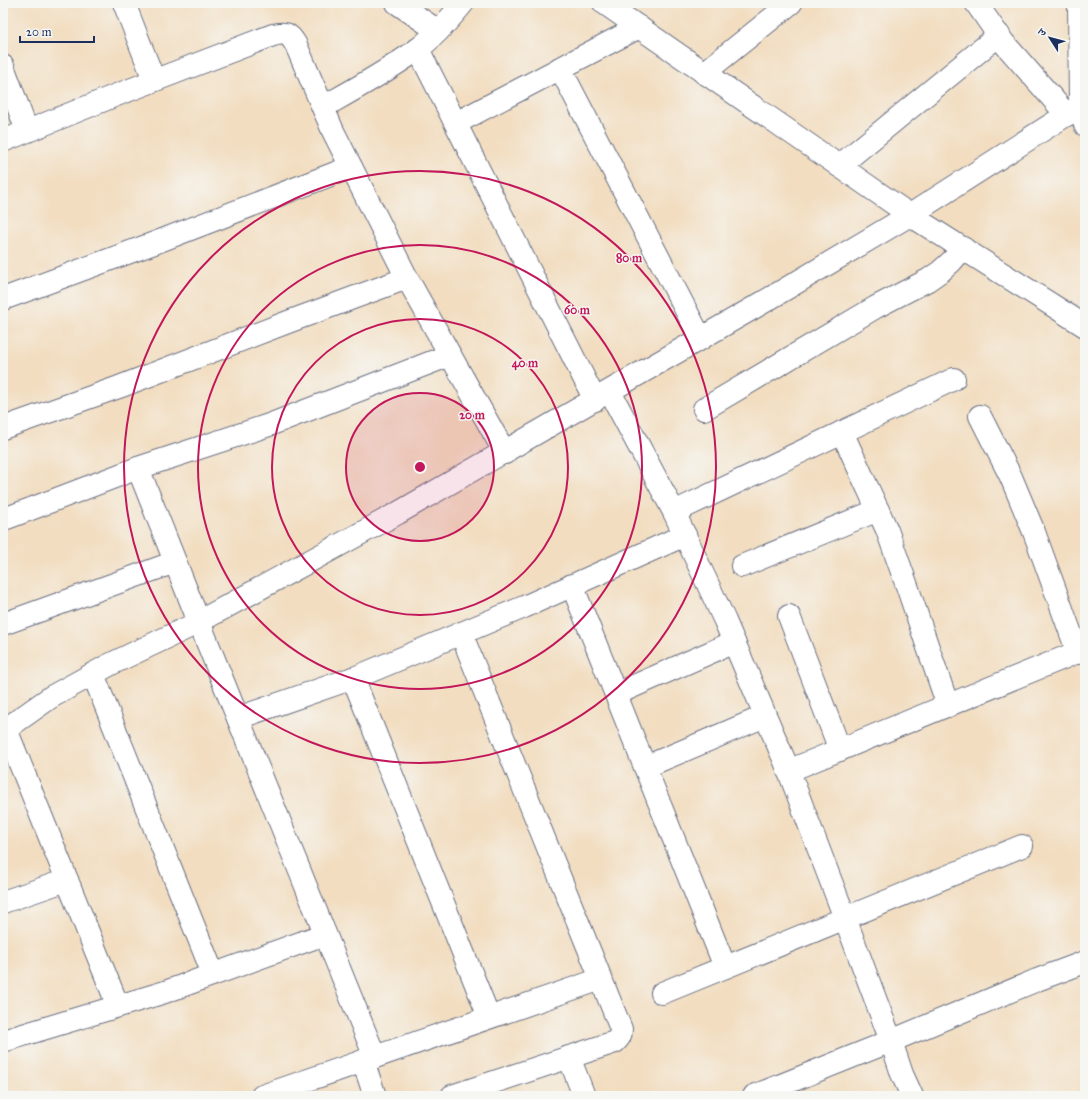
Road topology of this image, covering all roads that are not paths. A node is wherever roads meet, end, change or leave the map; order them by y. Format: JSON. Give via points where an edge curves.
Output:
{"nodes":[{"id":1,"x":124,"y":3,"type":"edge"},
{"id":2,"x":397,"y":3,"type":"edge"},
{"id":3,"x":463,"y":3,"type":"edge"},
{"id":4,"x":604,"y":3,"type":"edge"},
{"id":5,"x":791,"y":3,"type":"edge"},
{"id":6,"x":976,"y":3,"type":"edge"},
{"id":7,"x":1079,"y":3,"type":"edge"},
{"id":8,"x":639,"y":27,"type":"junction"},
{"id":9,"x":438,"y":31,"type":"junction"},
{"id":10,"x":998,"y":36,"type":"junction"},
{"id":11,"x":418,"y":49,"type":"junction"},
{"id":12,"x":3,"y":66,"type":"edge"},
{"id":13,"x":560,"y":68,"type":"junction"},
{"id":14,"x":704,"y":73,"type":"junction"},
{"id":15,"x":154,"y":80,"type":"junction"},
{"id":16,"x":323,"y":107,"type":"junction"},
{"id":17,"x":1079,"y":112,"type":"edge"},
{"id":18,"x":456,"y":123,"type":"junction"},
{"id":19,"x":27,"y":131,"type":"junction"},
{"id":20,"x":3,"y":141,"type":"edge"},
{"id":21,"x":839,"y":166,"type":"junction"},
{"id":22,"x":352,"y":167,"type":"junction"},
{"id":23,"x":910,"y":215,"type":"junction"},
{"id":24,"x":963,"y":248,"type":"junction"},
{"id":25,"x":407,"y":278,"type":"junction"},
{"id":26,"x":3,"y":299,"type":"edge"},
{"id":27,"x":1085,"y":326,"type":"edge"},
{"id":28,"x":701,"y":339,"type":"junction"},
{"id":29,"x":450,"y":355,"type":"junction"},
{"id":30,"x":954,"y":379,"type":"dead end"},
{"id":31,"x":602,"y":396,"type":"junction"},
{"id":32,"x":704,"y":409,"type":"dead end"},
{"id":33,"x":980,"y":416,"type":"dead end"},
{"id":34,"x":3,"y":428,"type":"edge"},
{"id":35,"x":842,"y":432,"type":"junction"},
{"id":36,"x":505,"y":452,"type":"junction"},
{"id":37,"x":138,"y":468,"type":"junction"},
{"id":38,"x":878,"y":510,"type":"junction"},
{"id":39,"x":674,"y":512,"type":"junction"},
{"id":40,"x":7,"y":518,"type":"dead end"},
{"id":41,"x":685,"y":535,"type":"junction"},
{"id":42,"x":175,"y":562,"type":"junction"},
{"id":43,"x":742,"y":566,"type":"dead end"},
{"id":44,"x":572,"y":585,"type":"junction"},
{"id":45,"x":789,"y":616,"type":"dead end"},
{"id":46,"x":199,"y":622,"type":"junction"},
{"id":47,"x":3,"y":624,"type":"edge"},
{"id":48,"x":461,"y":633,"type":"junction"},
{"id":49,"x":734,"y":642,"type":"junction"},
{"id":50,"x":1081,"y":651,"type":"edge"},
{"id":51,"x":93,"y":674,"type":"junction"},
{"id":52,"x":353,"y":678,"type":"junction"},
{"id":53,"x":616,"y":694,"type":"junction"},
{"id":54,"x":948,"y":706,"type":"junction"},
{"id":55,"x":765,"y":716,"type":"junction"},
{"id":56,"x":238,"y":718,"type":"junction"},
{"id":57,"x":4,"y":730,"type":"edge"},
{"id":58,"x":840,"y":750,"type":"junction"},
{"id":59,"x":645,"y":768,"type":"junction"},
{"id":60,"x":788,"y":771,"type":"junction"},
{"id":61,"x":1022,"y":846,"type":"dead end"},
{"id":62,"x":67,"y":880,"type":"junction"},
{"id":63,"x":3,"y":902,"type":"edge"},
{"id":64,"x":845,"y":918,"type":"junction"},
{"id":65,"x":325,"y":934,"type":"junction"},
{"id":66,"x":1085,"y":962,"type":"edge"},
{"id":67,"x":726,"y":967,"type":"junction"},
{"id":68,"x":214,"y":974,"type":"junction"},
{"id":69,"x":601,"y":979,"type":"junction"},
{"id":70,"x":662,"y":993,"type":"dead end"},
{"id":71,"x":118,"y":1006,"type":"junction"},
{"id":72,"x":489,"y":1017,"type":"junction"},
{"id":73,"x":3,"y":1041,"type":"edge"},
{"id":74,"x":891,"y":1041,"type":"junction"},
{"id":75,"x":569,"y":1057,"type":"junction"},
{"id":76,"x":369,"y":1059,"type":"junction"},
{"id":77,"x":275,"y":1094,"type":"edge"},
{"id":78,"x":375,"y":1096,"type":"edge"},
{"id":79,"x":452,"y":1096,"type":"edge"},
{"id":80,"x":584,"y":1096,"type":"edge"},
{"id":81,"x":754,"y":1096,"type":"edge"},
{"id":82,"x":912,"y":1096,"type":"edge"}],
"edges":[{"from":1,"to":15,"type":"street"},
{"from":2,"to":9,"type":"street"},
{"from":3,"to":9,"type":"street"},
{"from":4,"to":8,"type":"street"},
{"from":5,"to":14,"type":"street"},
{"from":6,"to":10,"type":"street"},
{"from":7,"to":17,"type":"street"},
{"from":8,"to":13,"type":"street"},
{"from":8,"to":14,"type":"street"},
{"from":9,"to":11,"type":"street"},
{"from":10,"to":17,"type":"street"},
{"from":10,"to":21,"type":"street"},
{"from":11,"to":16,"type":"street","via":[[376,77]]},
{"from":11,"to":18,"type":"street"},
{"from":12,"to":19,"type":"street"},
{"from":13,"to":18,"type":"street"},
{"from":13,"to":28,"type":"street"},
{"from":14,"to":21,"type":"street"},
{"from":15,"to":16,"type":"street","via":[[283,33],[291,36],[296,45]]},
{"from":15,"to":19,"type":"street"},
{"from":16,"to":22,"type":"street"},
{"from":17,"to":23,"type":"street"},
{"from":18,"to":31,"type":"street"},
{"from":19,"to":20,"type":"street"},
{"from":21,"to":23,"type":"street"},
{"from":22,"to":25,"type":"street"},
{"from":22,"to":26,"type":"street"},
{"from":23,"to":24,"type":"street"},
{"from":23,"to":28,"type":"street"},
{"from":24,"to":27,"type":"street"},
{"from":24,"to":32,"type":"street","via":[[952,261],[928,280],[876,307]]},
{"from":25,"to":29,"type":"street"},
{"from":25,"to":34,"type":"street"},
{"from":28,"to":31,"type":"street"},
{"from":29,"to":36,"type":"street"},
{"from":29,"to":37,"type":"street","via":[[269,424]]},
{"from":30,"to":35,"type":"street"},
{"from":31,"to":36,"type":"street"},
{"from":31,"to":39,"type":"street"},
{"from":33,"to":50,"type":"street","via":[[1011,476]]},
{"from":35,"to":38,"type":"street"},
{"from":35,"to":39,"type":"street"},
{"from":36,"to":46,"type":"street","via":[[398,514]]},
{"from":37,"to":40,"type":"street"},
{"from":37,"to":42,"type":"street"},
{"from":38,"to":43,"type":"street"},
{"from":38,"to":54,"type":"street"},
{"from":39,"to":41,"type":"street"},
{"from":41,"to":44,"type":"street"},
{"from":41,"to":49,"type":"street"},
{"from":42,"to":46,"type":"street"},
{"from":42,"to":47,"type":"street"},
{"from":44,"to":48,"type":"street"},
{"from":44,"to":53,"type":"street"},
{"from":45,"to":58,"type":"street"},
{"from":46,"to":51,"type":"street"},
{"from":46,"to":56,"type":"street"},
{"from":48,"to":52,"type":"street"},
{"from":48,"to":69,"type":"street"},
{"from":49,"to":53,"type":"street"},
{"from":49,"to":55,"type":"street"},
{"from":50,"to":54,"type":"street"},
{"from":51,"to":57,"type":"street","via":[[51,697]]},
{"from":51,"to":68,"type":"street"},
{"from":52,"to":56,"type":"street"},
{"from":52,"to":72,"type":"street"},
{"from":53,"to":59,"type":"street"},
{"from":54,"to":58,"type":"street"},
{"from":55,"to":59,"type":"street"},
{"from":55,"to":60,"type":"street"},
{"from":56,"to":65,"type":"street"},
{"from":57,"to":62,"type":"street"},
{"from":58,"to":60,"type":"street"},
{"from":59,"to":67,"type":"street"},
{"from":60,"to":64,"type":"street"},
{"from":61,"to":64,"type":"street"},
{"from":62,"to":63,"type":"street"},
{"from":62,"to":71,"type":"street"},
{"from":64,"to":67,"type":"street"},
{"from":64,"to":74,"type":"street"},
{"from":65,"to":68,"type":"street"},
{"from":65,"to":76,"type":"street"},
{"from":66,"to":74,"type":"street"},
{"from":67,"to":70,"type":"street"},
{"from":68,"to":71,"type":"street"},
{"from":69,"to":72,"type":"street"},
{"from":69,"to":75,"type":"street","via":[[621,1034],[615,1042]]},
{"from":71,"to":73,"type":"street"},
{"from":72,"to":76,"type":"street"},
{"from":74,"to":81,"type":"street"},
{"from":74,"to":82,"type":"street"},
{"from":75,"to":79,"type":"street"},
{"from":75,"to":80,"type":"street"},
{"from":76,"to":77,"type":"street"},
{"from":76,"to":78,"type":"street"}]}
